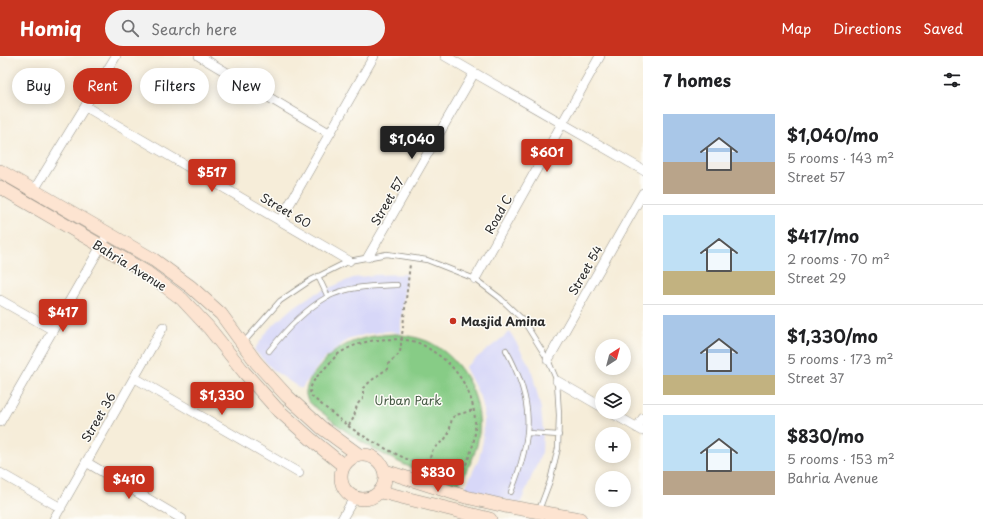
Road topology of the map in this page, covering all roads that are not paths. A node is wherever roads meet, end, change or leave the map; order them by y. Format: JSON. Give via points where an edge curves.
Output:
{"nodes":[{"id":1,"x":116,"y":56,"type":"edge"},
{"id":2,"x":199,"y":56,"type":"edge"},
{"id":3,"x":374,"y":56,"type":"edge"},
{"id":4,"x":445,"y":56,"type":"edge"},
{"id":5,"x":600,"y":56,"type":"edge"},
{"id":6,"x":474,"y":73,"type":"junction"},
{"id":7,"x":86,"y":107,"type":"junction"},
{"id":8,"x":562,"y":124,"type":"junction"},
{"id":9,"x":330,"y":133,"type":"junction"},
{"id":10,"x":643,"y":170,"type":"edge"},
{"id":11,"x":0,"y":171,"type":"edge"},
{"id":12,"x":0,"y":187,"type":"edge"},
{"id":13,"x":34,"y":190,"type":"junction"},
{"id":14,"x":643,"y":193,"type":"edge"},
{"id":15,"x":280,"y":221,"type":"junction"},
{"id":16,"x":108,"y":234,"type":"junction"},
{"id":17,"x":101,"y":246,"type":"junction"},
{"id":18,"x":368,"y":257,"type":"junction"},
{"id":19,"x":349,"y":261,"type":"junction"},
{"id":20,"x":318,"y":276,"type":"junction"},
{"id":21,"x":475,"y":279,"type":"junction"},
{"id":22,"x":397,"y":285,"type":"dead end"},
{"id":23,"x":328,"y":297,"type":"junction"},
{"id":24,"x":0,"y":300,"type":"edge"},
{"id":25,"x":163,"y":327,"type":"dead end"},
{"id":26,"x":53,"y":330,"type":"junction"},
{"id":27,"x":243,"y":343,"type":"junction"},
{"id":28,"x":506,"y":350,"type":"dead end"},
{"id":29,"x":269,"y":351,"type":"dead end"},
{"id":30,"x":548,"y":360,"type":"junction"},
{"id":31,"x":134,"y":378,"type":"junction"},
{"id":32,"x":557,"y":380,"type":"junction"},
{"id":33,"x":595,"y":403,"type":"edge"},
{"id":34,"x":2,"y":415,"type":"edge"},
{"id":35,"x":643,"y":418,"type":"edge"},
{"id":36,"x":622,"y":419,"type":"edge"},
{"id":37,"x":640,"y":430,"type":"edge"},
{"id":38,"x":528,"y":433,"type":"junction"},
{"id":39,"x":559,"y":435,"type":"junction"},
{"id":40,"x":359,"y":455,"type":"junction"},
{"id":41,"x":86,"y":462,"type":"junction"},
{"id":42,"x":344,"y":466,"type":"junction"},
{"id":43,"x":385,"y":471,"type":"junction"},
{"id":44,"x":0,"y":473,"type":"edge"},
{"id":45,"x":299,"y":473,"type":"dead end"},
{"id":46,"x":381,"y":492,"type":"junction"},
{"id":47,"x":511,"y":492,"type":"dead end"},
{"id":48,"x":354,"y":498,"type":"junction"},
{"id":49,"x":60,"y":508,"type":"junction"},
{"id":50,"x":539,"y":512,"type":"junction"},
{"id":51,"x":54,"y":519,"type":"edge"},
{"id":52,"x":182,"y":519,"type":"edge"},
{"id":53,"x":342,"y":519,"type":"edge"},
{"id":54,"x":490,"y":519,"type":"edge"},
{"id":55,"x":580,"y":519,"type":"edge"}],
"edges":[{"from":1,"to":7,"type":"street"},
{"from":2,"to":9,"type":"street"},
{"from":3,"to":9,"type":"street"},
{"from":4,"to":6,"type":"street"},
{"from":5,"to":8,"type":"street","name":"Road C"},
{"from":6,"to":8,"type":"street"},
{"from":6,"to":18,"type":"street","name":"Street 57"},
{"from":7,"to":13,"type":"street"},
{"from":7,"to":15,"type":"street","name":"Street 60"},
{"from":8,"to":10,"type":"street"},
{"from":8,"to":21,"type":"street","name":"Road C"},
{"from":9,"to":15,"type":"street"},
{"from":11,"to":13,"type":"street","name":"Bahria Avenue"},
{"from":12,"to":17,"type":"street","name":"Bahria Avenue"},
{"from":13,"to":16,"type":"street","name":"Bahria Avenue"},
{"from":14,"to":30,"type":"street","name":"Street 54"},
{"from":15,"to":19,"type":"street","name":"Street 60"},
{"from":16,"to":17,"type":"street"},
{"from":16,"to":27,"type":"street","name":"Bahria Avenue","via":[[154,260],[191,287],[221,314]]},
{"from":17,"to":26,"type":"street"},
{"from":17,"to":42,"type":"street","name":"Bahria Avenue","via":[[146,272],[182,298],[276,408]]},
{"from":18,"to":19,"type":"lane"},
{"from":18,"to":21,"type":"lane","via":[[388,254],[426,260]]},
{"from":19,"to":20,"type":"lane"},
{"from":20,"to":23,"type":"lane"},
{"from":20,"to":27,"type":"lane","via":[[280,301]]},
{"from":21,"to":30,"type":"lane","via":[[523,320]]},
{"from":22,"to":23,"type":"lane","via":[[366,286]]},
{"from":23,"to":29,"type":"lane","via":[[295,322]]},
{"from":24,"to":26,"type":"street"},
{"from":25,"to":31,"type":"street","name":"Street 36"},
{"from":26,"to":34,"type":"street"},
{"from":27,"to":40,"type":"street","name":"Bahria Avenue","via":[[256,362],[287,396],[322,428]]},
{"from":28,"to":38,"type":"lane","via":[[521,382]]},
{"from":30,"to":32,"type":"lane"},
{"from":31,"to":41,"type":"street","name":"Street 36"},
{"from":31,"to":45,"type":"street"},
{"from":32,"to":33,"type":"street"},
{"from":32,"to":39,"type":"lane"},
{"from":35,"to":37,"type":"street"},
{"from":36,"to":37,"type":"street"},
{"from":38,"to":39,"type":"lane"},
{"from":38,"to":47,"type":"lane","via":[[522,462]]},
{"from":39,"to":50,"type":"lane","via":[[550,481]]},
{"from":40,"to":42,"type":"street"},
{"from":40,"to":43,"type":"street","via":[[378,460]]},
{"from":41,"to":49,"type":"street","name":"Street 36"},
{"from":41,"to":52,"type":"street"},
{"from":42,"to":48,"type":"street","via":[[341,473],[343,488]]},
{"from":43,"to":46,"type":"street","via":[[386,478]]},
{"from":43,"to":50,"type":"street","via":[[466,497]]},
{"from":44,"to":49,"type":"street"},
{"from":46,"to":48,"type":"street","via":[[369,499]]},
{"from":46,"to":54,"type":"street"},
{"from":48,"to":53,"type":"street"},
{"from":49,"to":51,"type":"street","name":"Street 36"},
{"from":50,"to":55,"type":"street"}]}
